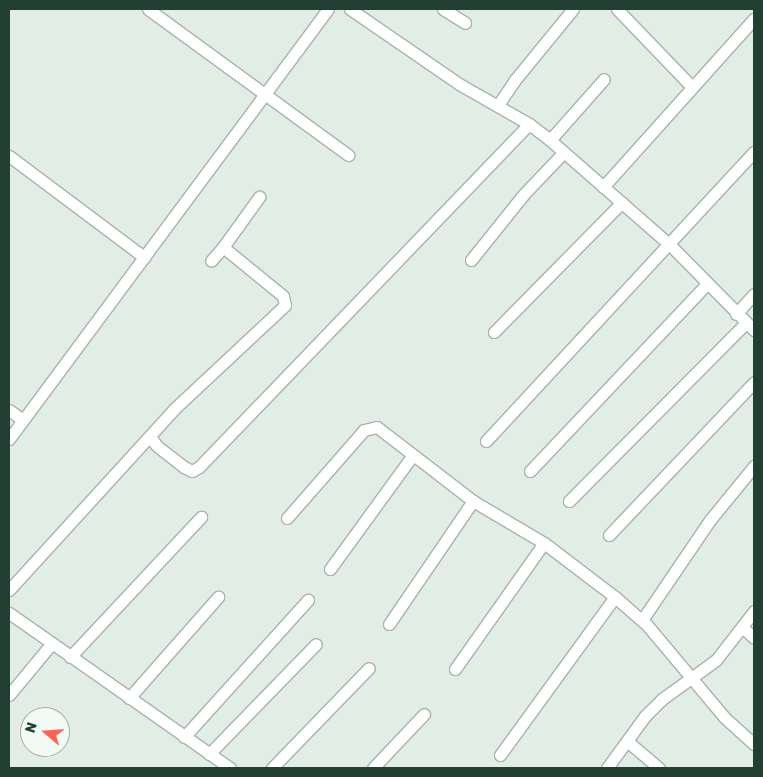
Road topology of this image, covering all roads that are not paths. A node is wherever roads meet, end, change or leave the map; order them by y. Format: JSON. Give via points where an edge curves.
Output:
{"nodes":[{"id":1,"x":148,"y":9,"type":"edge"},
{"id":2,"x":328,"y":9,"type":"edge"},
{"id":3,"x":350,"y":9,"type":"edge"},
{"id":4,"x":443,"y":9,"type":"edge"},
{"id":5,"x":573,"y":9,"type":"edge"},
{"id":6,"x":617,"y":9,"type":"edge"},
{"id":7,"x":754,"y":19,"type":"edge"},
{"id":8,"x":465,"y":23,"type":"dead end"},
{"id":9,"x":604,"y":79,"type":"dead end"},
{"id":10,"x":692,"y":87,"type":"junction"},
{"id":11,"x":264,"y":96,"type":"junction"},
{"id":12,"x":498,"y":105,"type":"junction"},
{"id":13,"x":529,"y":124,"type":"junction"},
{"id":14,"x":550,"y":140,"type":"junction"},
{"id":15,"x":754,"y":152,"type":"edge"},
{"id":16,"x":563,"y":153,"type":"junction"},
{"id":17,"x":348,"y":155,"type":"dead end"},
{"id":18,"x":9,"y":156,"type":"edge"},
{"id":19,"x":603,"y":187,"type":"junction"},
{"id":20,"x":259,"y":198,"type":"dead end"},
{"id":21,"x":622,"y":202,"type":"junction"},
{"id":22,"x":670,"y":245,"type":"junction"},
{"id":23,"x":223,"y":247,"type":"junction"},
{"id":24,"x":144,"y":257,"type":"junction"},
{"id":25,"x":471,"y":260,"type":"dead end"},
{"id":26,"x":210,"y":261,"type":"dead end"},
{"id":27,"x":707,"y":284,"type":"junction"},
{"id":28,"x":754,"y":294,"type":"edge"},
{"id":29,"x":736,"y":314,"type":"junction"},
{"id":30,"x":750,"y":326,"type":"edge"},
{"id":31,"x":494,"y":332,"type":"dead end"},
{"id":32,"x":754,"y":382,"type":"edge"},
{"id":33,"x":9,"y":410,"type":"edge"},
{"id":34,"x":23,"y":420,"type":"junction"},
{"id":35,"x":150,"y":436,"type":"junction"},
{"id":36,"x":9,"y":439,"type":"edge"},
{"id":37,"x":486,"y":441,"type":"dead end"},
{"id":38,"x":412,"y":456,"type":"junction"},
{"id":39,"x":754,"y":466,"type":"edge"},
{"id":40,"x":530,"y":472,"type":"dead end"},
{"id":41,"x":473,"y":501,"type":"junction"},
{"id":42,"x":569,"y":501,"type":"dead end"},
{"id":43,"x":201,"y":517,"type":"dead end"},
{"id":44,"x":287,"y":518,"type":"dead end"},
{"id":45,"x":609,"y":535,"type":"dead end"},
{"id":46,"x":544,"y":543,"type":"junction"},
{"id":47,"x":330,"y":569,"type":"dead end"},
{"id":48,"x":9,"y":590,"type":"edge"},
{"id":49,"x":218,"y":597,"type":"dead end"},
{"id":50,"x":616,"y":597,"type":"junction"},
{"id":51,"x":308,"y":600,"type":"dead end"},
{"id":52,"x":754,"y":611,"type":"edge"},
{"id":53,"x":9,"y":613,"type":"edge"},
{"id":54,"x":642,"y":620,"type":"junction"},
{"id":55,"x":389,"y":624,"type":"dead end"},
{"id":56,"x":743,"y":628,"type":"junction"},
{"id":57,"x":754,"y":638,"type":"edge"},
{"id":58,"x":52,"y":643,"type":"junction"},
{"id":59,"x":316,"y":644,"type":"dead end"},
{"id":60,"x":70,"y":657,"type":"junction"},
{"id":61,"x":369,"y":668,"type":"dead end"},
{"id":62,"x":455,"y":669,"type":"dead end"},
{"id":63,"x":693,"y":679,"type":"junction"},
{"id":64,"x":9,"y":696,"type":"edge"},
{"id":65,"x":129,"y":698,"type":"junction"},
{"id":66,"x":424,"y":714,"type":"dead end"},
{"id":67,"x":184,"y":737,"type":"junction"},
{"id":68,"x":627,"y":740,"type":"junction"},
{"id":69,"x":754,"y":744,"type":"edge"},
{"id":70,"x":209,"y":754,"type":"junction"},
{"id":71,"x":500,"y":755,"type":"dead end"},
{"id":72,"x":230,"y":768,"type":"edge"},
{"id":73,"x":272,"y":768,"type":"edge"},
{"id":74,"x":374,"y":768,"type":"edge"},
{"id":75,"x":607,"y":768,"type":"edge"},
{"id":76,"x":659,"y":768,"type":"edge"}],
"edges":[{"from":1,"to":11,"type":"street"},
{"from":2,"to":11,"type":"street"},
{"from":3,"to":12,"type":"street","via":[[459,84]]},
{"from":4,"to":8,"type":"street"},
{"from":5,"to":12,"type":"street"},
{"from":6,"to":10,"type":"street"},
{"from":7,"to":10,"type":"street"},
{"from":9,"to":14,"type":"street"},
{"from":10,"to":19,"type":"street"},
{"from":11,"to":17,"type":"street"},
{"from":11,"to":24,"type":"street"},
{"from":12,"to":13,"type":"street"},
{"from":13,"to":14,"type":"street"},
{"from":13,"to":35,"type":"street","via":[[199,467],[192,471],[184,468]]},
{"from":14,"to":16,"type":"street"},
{"from":15,"to":22,"type":"street"},
{"from":16,"to":19,"type":"street"},
{"from":16,"to":25,"type":"street","via":[[523,195]]},
{"from":18,"to":24,"type":"street"},
{"from":19,"to":21,"type":"street"},
{"from":20,"to":23,"type":"street"},
{"from":21,"to":22,"type":"street"},
{"from":21,"to":31,"type":"street"},
{"from":22,"to":27,"type":"street"},
{"from":22,"to":37,"type":"street"},
{"from":23,"to":26,"type":"street"},
{"from":23,"to":35,"type":"street","via":[[283,296],[285,305],[174,409]]},
{"from":24,"to":34,"type":"street"},
{"from":27,"to":29,"type":"street"},
{"from":27,"to":40,"type":"street"},
{"from":28,"to":29,"type":"street"},
{"from":29,"to":30,"type":"street"},
{"from":30,"to":42,"type":"street"},
{"from":32,"to":45,"type":"street"},
{"from":33,"to":34,"type":"street"},
{"from":34,"to":36,"type":"street"},
{"from":35,"to":48,"type":"street"},
{"from":38,"to":41,"type":"street"},
{"from":38,"to":44,"type":"street","via":[[377,427],[364,430]]},
{"from":38,"to":47,"type":"street"},
{"from":39,"to":54,"type":"street","via":[[710,520]]},
{"from":41,"to":46,"type":"street"},
{"from":41,"to":55,"type":"street"},
{"from":43,"to":60,"type":"street"},
{"from":46,"to":50,"type":"street"},
{"from":46,"to":62,"type":"street"},
{"from":49,"to":65,"type":"street"},
{"from":50,"to":54,"type":"street"},
{"from":50,"to":71,"type":"street"},
{"from":51,"to":67,"type":"street"},
{"from":52,"to":56,"type":"street"},
{"from":53,"to":58,"type":"street"},
{"from":54,"to":63,"type":"street"},
{"from":56,"to":57,"type":"street"},
{"from":56,"to":63,"type":"street","via":[[716,660]]},
{"from":58,"to":60,"type":"street"},
{"from":58,"to":64,"type":"street"},
{"from":59,"to":70,"type":"street"},
{"from":60,"to":65,"type":"street"},
{"from":61,"to":73,"type":"street"},
{"from":63,"to":68,"type":"street","via":[[662,699]]},
{"from":63,"to":69,"type":"street","via":[[725,718]]},
{"from":65,"to":67,"type":"street"},
{"from":66,"to":74,"type":"street"},
{"from":67,"to":70,"type":"street"},
{"from":68,"to":75,"type":"street"},
{"from":68,"to":76,"type":"street"},
{"from":70,"to":72,"type":"street"}]}
